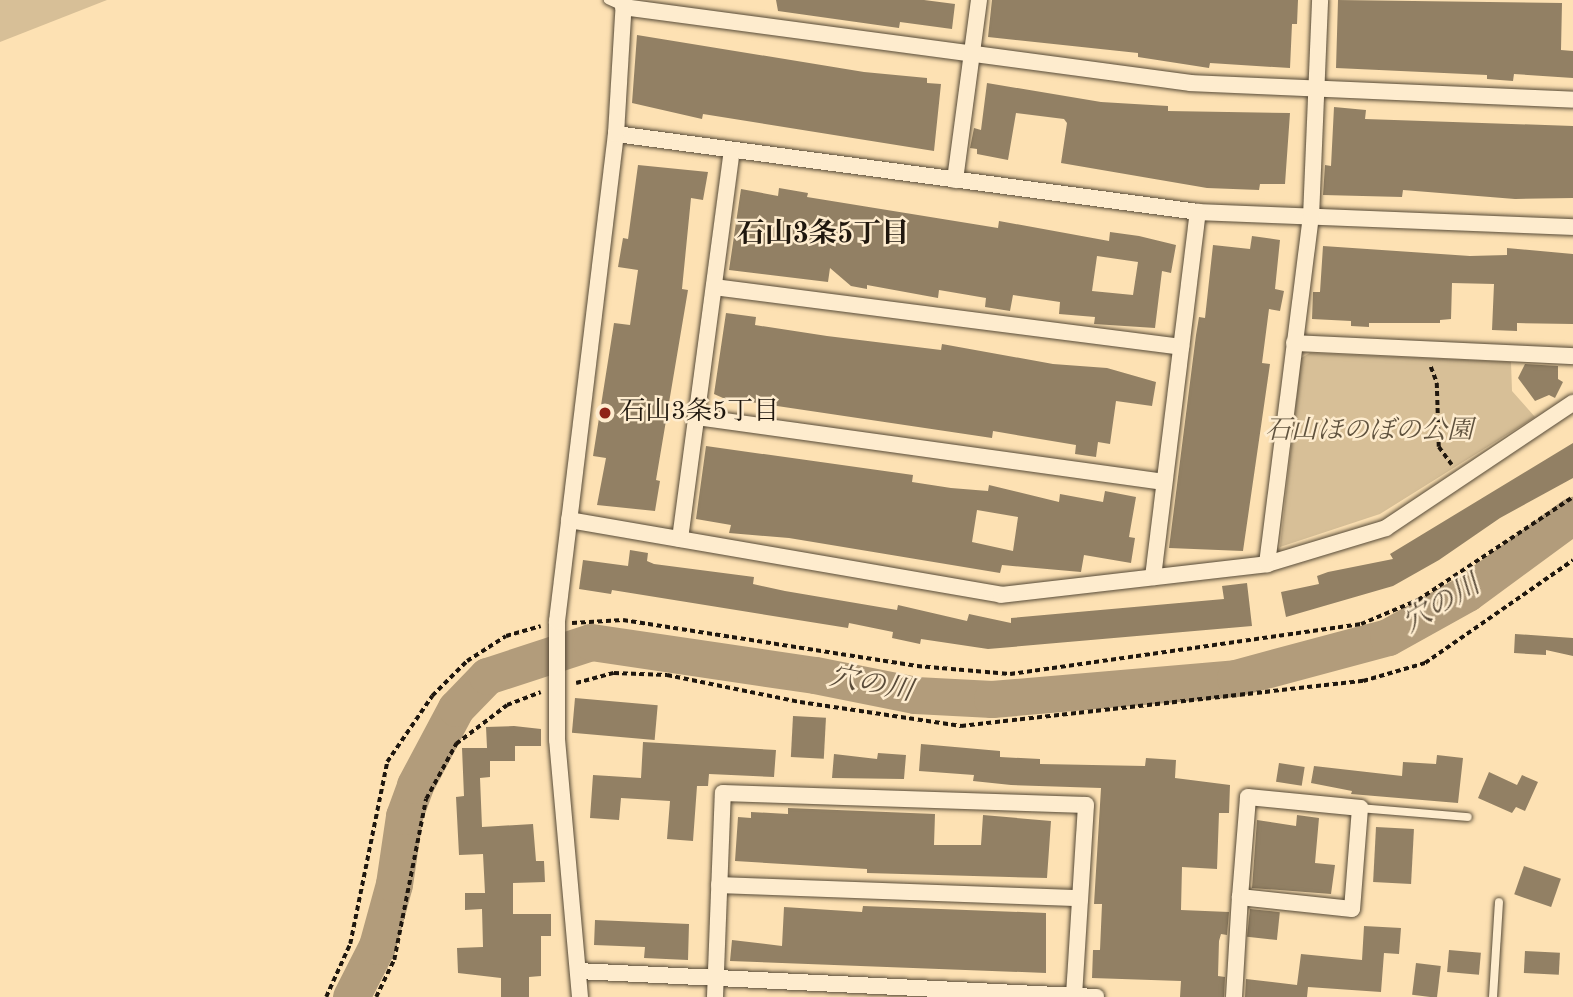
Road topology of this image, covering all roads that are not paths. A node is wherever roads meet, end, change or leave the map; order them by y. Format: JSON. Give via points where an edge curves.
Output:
{"nodes":[{"id":1,"x":608,"y":0,"type":"edge"},
{"id":2,"x":979,"y":0,"type":"edge"},
{"id":3,"x":1320,"y":0,"type":"edge"},
{"id":4,"x":624,"y":4,"type":"edge"},
{"id":5,"x":971,"y":54,"type":"junction"},
{"id":6,"x":1317,"y":89,"type":"junction"},
{"id":7,"x":1573,"y":100,"type":"edge"},
{"id":8,"x":616,"y":134,"type":"junction"},
{"id":9,"x":732,"y":150,"type":"junction"},
{"id":10,"x":955,"y":180,"type":"junction"},
{"id":11,"x":1198,"y":212,"type":"junction"},
{"id":12,"x":1311,"y":217,"type":"junction"},
{"id":13,"x":1573,"y":227,"type":"edge"},
{"id":14,"x":714,"y":287,"type":"junction"},
{"id":15,"x":1294,"y":343,"type":"junction"},
{"id":16,"x":1181,"y":347,"type":"junction"},
{"id":17,"x":1573,"y":356,"type":"edge"},
{"id":18,"x":1573,"y":403,"type":"edge"},
{"id":19,"x":696,"y":417,"type":"junction"},
{"id":20,"x":1164,"y":482,"type":"junction"},
{"id":21,"x":569,"y":520,"type":"junction"},
{"id":22,"x":680,"y":540,"type":"junction"},
{"id":23,"x":1267,"y":564,"type":"junction"},
{"id":24,"x":1153,"y":577,"type":"junction"},
{"id":25,"x":1360,"y":808,"type":"junction"},
{"id":26,"x":1468,"y":817,"type":"dead end"},
{"id":27,"x":719,"y":885,"type":"junction"},
{"id":28,"x":1240,"y":897,"type":"junction"},
{"id":29,"x":1080,"y":898,"type":"junction"},
{"id":30,"x":1499,"y":902,"type":"dead end"},
{"id":31,"x":578,"y":971,"type":"junction"},
{"id":32,"x":715,"y":978,"type":"junction"},
{"id":33,"x":951,"y":993,"type":"edge"},
{"id":34,"x":1074,"y":996,"type":"edge"},
{"id":35,"x":580,"y":997,"type":"edge"},
{"id":36,"x":715,"y":997,"type":"edge"},
{"id":37,"x":1096,"y":997,"type":"edge"},
{"id":38,"x":1234,"y":997,"type":"edge"},
{"id":39,"x":1493,"y":997,"type":"edge"}],
"edges":[{"from":1,"to":4,"type":"lane"},
{"from":2,"to":5,"type":"street"},
{"from":3,"to":6,"type":"street"},
{"from":4,"to":5,"type":"street"},
{"from":4,"to":8,"type":"street"},
{"from":5,"to":6,"type":"street","via":[[1191,83]]},
{"from":5,"to":10,"type":"street"},
{"from":6,"to":7,"type":"street"},
{"from":6,"to":12,"type":"street"},
{"from":8,"to":9,"type":"street"},
{"from":8,"to":21,"type":"street"},
{"from":9,"to":10,"type":"street"},
{"from":9,"to":14,"type":"street"},
{"from":10,"to":11,"type":"street"},
{"from":11,"to":12,"type":"street"},
{"from":11,"to":16,"type":"street"},
{"from":12,"to":13,"type":"street"},
{"from":12,"to":15,"type":"street"},
{"from":14,"to":16,"type":"street"},
{"from":14,"to":19,"type":"street"},
{"from":15,"to":17,"type":"street"},
{"from":15,"to":23,"type":"street"},
{"from":16,"to":20,"type":"street"},
{"from":18,"to":23,"type":"street","via":[[1386,528]]},
{"from":19,"to":20,"type":"street"},
{"from":19,"to":22,"type":"street"},
{"from":20,"to":24,"type":"street"},
{"from":21,"to":22,"type":"street"},
{"from":21,"to":31,"type":"street","via":[[556,621],[557,740]]},
{"from":22,"to":24,"type":"street","via":[[1001,594]]},
{"from":23,"to":24,"type":"street"},
{"from":25,"to":26,"type":"lane"},
{"from":25,"to":28,"type":"street","via":[[1248,797]]},
{"from":25,"to":28,"type":"street","via":[[1352,909]]},
{"from":27,"to":29,"type":"street"},
{"from":27,"to":29,"type":"street","via":[[723,793],[1086,805]]},
{"from":27,"to":32,"type":"street"},
{"from":28,"to":38,"type":"street"},
{"from":29,"to":34,"type":"street"},
{"from":30,"to":39,"type":"lane"},
{"from":31,"to":32,"type":"street"},
{"from":31,"to":35,"type":"street"},
{"from":32,"to":33,"type":"street"},
{"from":32,"to":36,"type":"street"},
{"from":33,"to":34,"type":"street"},
{"from":34,"to":37,"type":"street"}]}
